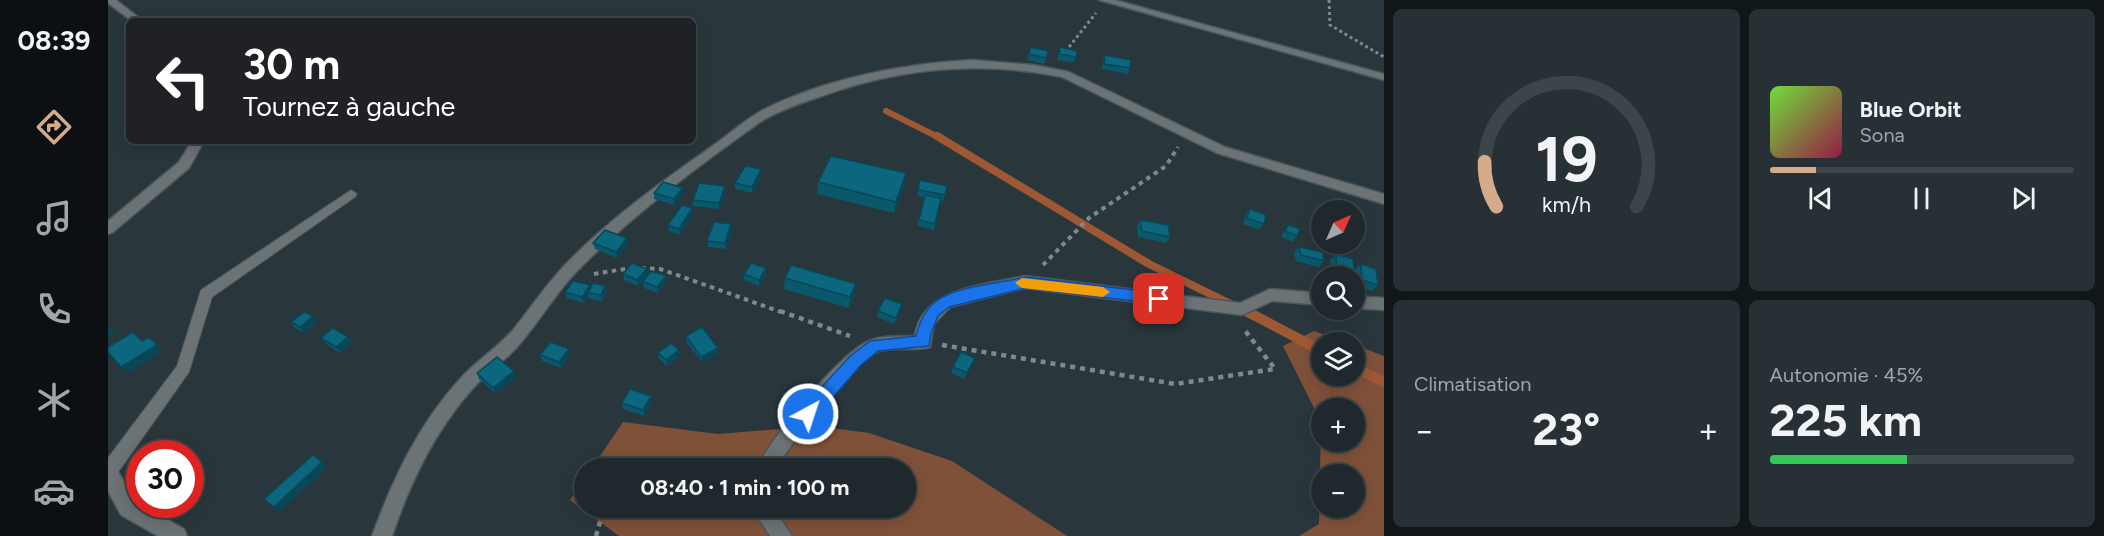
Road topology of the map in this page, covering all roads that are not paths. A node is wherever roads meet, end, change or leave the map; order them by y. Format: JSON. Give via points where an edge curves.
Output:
{"nodes":[{"id":1,"x":110,"y":0,"type":"edge"},
{"id":2,"x":1105,"y":0,"type":"edge"},
{"id":3,"x":134,"y":18,"type":"edge"},
{"id":4,"x":1384,"y":77,"type":"edge"},
{"id":5,"x":196,"y":144,"type":"edge"},
{"id":6,"x":351,"y":195,"type":"dead end"},
{"id":7,"x":1384,"y":199,"type":"edge"},
{"id":8,"x":108,"y":229,"type":"edge"},
{"id":9,"x":1311,"y":298,"type":"edge"},
{"id":10,"x":1365,"y":303,"type":"edge"},
{"id":11,"x":1384,"y":304,"type":"edge"},
{"id":12,"x":772,"y":458,"type":"edge"},
{"id":13,"x":108,"y":472,"type":"edge"},
{"id":14,"x":769,"y":518,"type":"edge"},
{"id":15,"x":177,"y":536,"type":"edge"},
{"id":16,"x":382,"y":536,"type":"edge"},
{"id":17,"x":782,"y":536,"type":"edge"}],
"edges":[{"from":1,"to":3,"type":"street"},
{"from":2,"to":4,"type":"street"},
{"from":5,"to":8,"type":"street","via":[[184,165]]},
{"from":6,"to":13,"type":"lane","via":[[206,294],[184,368]]},
{"from":7,"to":16,"type":"street","via":[[1221,150],[1065,74],[984,62],[943,63],[861,78],[768,113],[631,211],[568,271],[510,344],[469,380],[425,435]]},
{"from":9,"to":12,"type":"street","via":[[1270,295],[1242,309],[1026,282],[963,296],[944,303],[927,321],[924,342],[875,345],[855,360]]},
{"from":10,"to":11,"type":"street"},
{"from":13,"to":15,"type":"street","via":[[128,508]]},
{"from":14,"to":17,"type":"street"}]}
